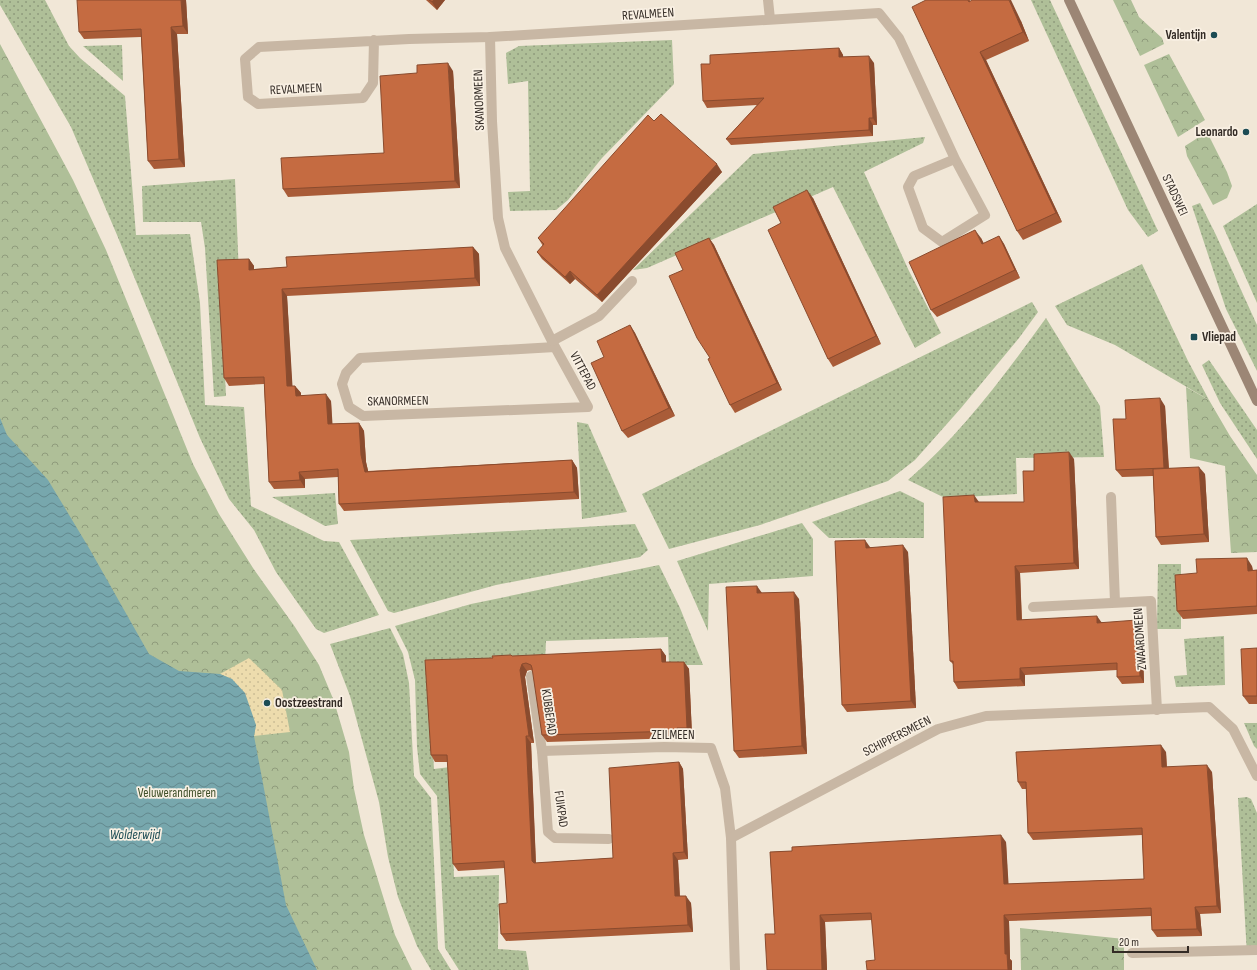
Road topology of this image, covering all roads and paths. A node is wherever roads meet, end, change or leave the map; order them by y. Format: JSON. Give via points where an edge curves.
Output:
{"nodes":[{"id":1,"x":768,"y":0,"type":"edge"},
{"id":2,"x":1069,"y":0,"type":"edge"},
{"id":3,"x":770,"y":19,"type":"junction"},
{"id":4,"x":490,"y":37,"type":"junction"},
{"id":5,"x":374,"y":40,"type":"junction"},
{"id":6,"x":955,"y":159,"type":"junction"},
{"id":7,"x":632,"y":282,"type":"dead end"},
{"id":8,"x":554,"y":344,"type":"junction"},
{"id":9,"x":1257,"y":401,"type":"edge"},
{"id":10,"x":588,"y":408,"type":"joint"},
{"id":11,"x":1111,"y":497,"type":"dead end"},
{"id":12,"x":1115,"y":602,"type":"junction"},
{"id":13,"x":1033,"y":607,"type":"dead end"},
{"id":14,"x":531,"y":676,"type":"edge"},
{"id":15,"x":1157,"y":710,"type":"junction"},
{"id":16,"x":542,"y":751,"type":"junction"},
{"id":17,"x":1257,"y":776,"type":"edge"},
{"id":18,"x":731,"y":838,"type":"junction"},
{"id":19,"x":609,"y":839,"type":"dead end"},
{"id":20,"x":1257,"y":950,"type":"edge"},
{"id":21,"x":1132,"y":953,"type":"dead end"},
{"id":22,"x":734,"y":970,"type":"edge"}],
"edges":[{"from":1,"to":3,"type":"street"},
{"from":2,"to":9,"type":"street","name":"STADSWEI"},
{"from":3,"to":4,"type":"street","name":"REVALMEEN"},
{"from":3,"to":6,"type":"street","name":"REVALMEEN","via":[[879,13],[899,38]]},
{"from":4,"to":5,"type":"street","name":"REVALMEEN"},
{"from":4,"to":8,"type":"street","name":"SKANORMEEN","via":[[498,218],[505,248]]},
{"from":5,"to":5,"type":"street","name":"REVALMEEN","via":[[259,47],[245,59],[248,97],[258,104],[363,98],[373,82]]},
{"from":6,"to":6,"type":"street","name":"REVALMEEN","via":[[914,176],[908,187],[923,228],[942,242],[985,215]]},
{"from":7,"to":8,"type":"street","name":"SKANORMEEN","via":[[599,316]]},
{"from":8,"to":10,"type":"street","name":"VITTEPAD"},
{"from":8,"to":10,"type":"street","name":"SKANORMEEN","via":[[360,358],[346,373],[342,384],[349,407],[363,416]]},
{"from":11,"to":12,"type":"street","name":"ZWAARDMEEN"},
{"from":12,"to":13,"type":"street","name":"ZWAARDMEEN"},
{"from":12,"to":15,"type":"street","name":"ZWAARDMEEN","via":[[1151,601]]},
{"from":14,"to":16,"type":"street","name":"KUBBEPAD"},
{"from":15,"to":17,"type":"street","name":"SCHIPPERSMEEN","via":[[1209,707],[1233,729]]},
{"from":15,"to":18,"type":"street","name":"SCHIPPERSMEEN","via":[[986,716],[938,729]]},
{"from":16,"to":18,"type":"street","name":"ZEILMEEN","via":[[711,748],[725,788]]},
{"from":16,"to":19,"type":"street","name":"FUIKPAD","via":[[548,832],[555,838]]},
{"from":18,"to":22,"type":"street"},
{"from":20,"to":21,"type":"street"}]}
